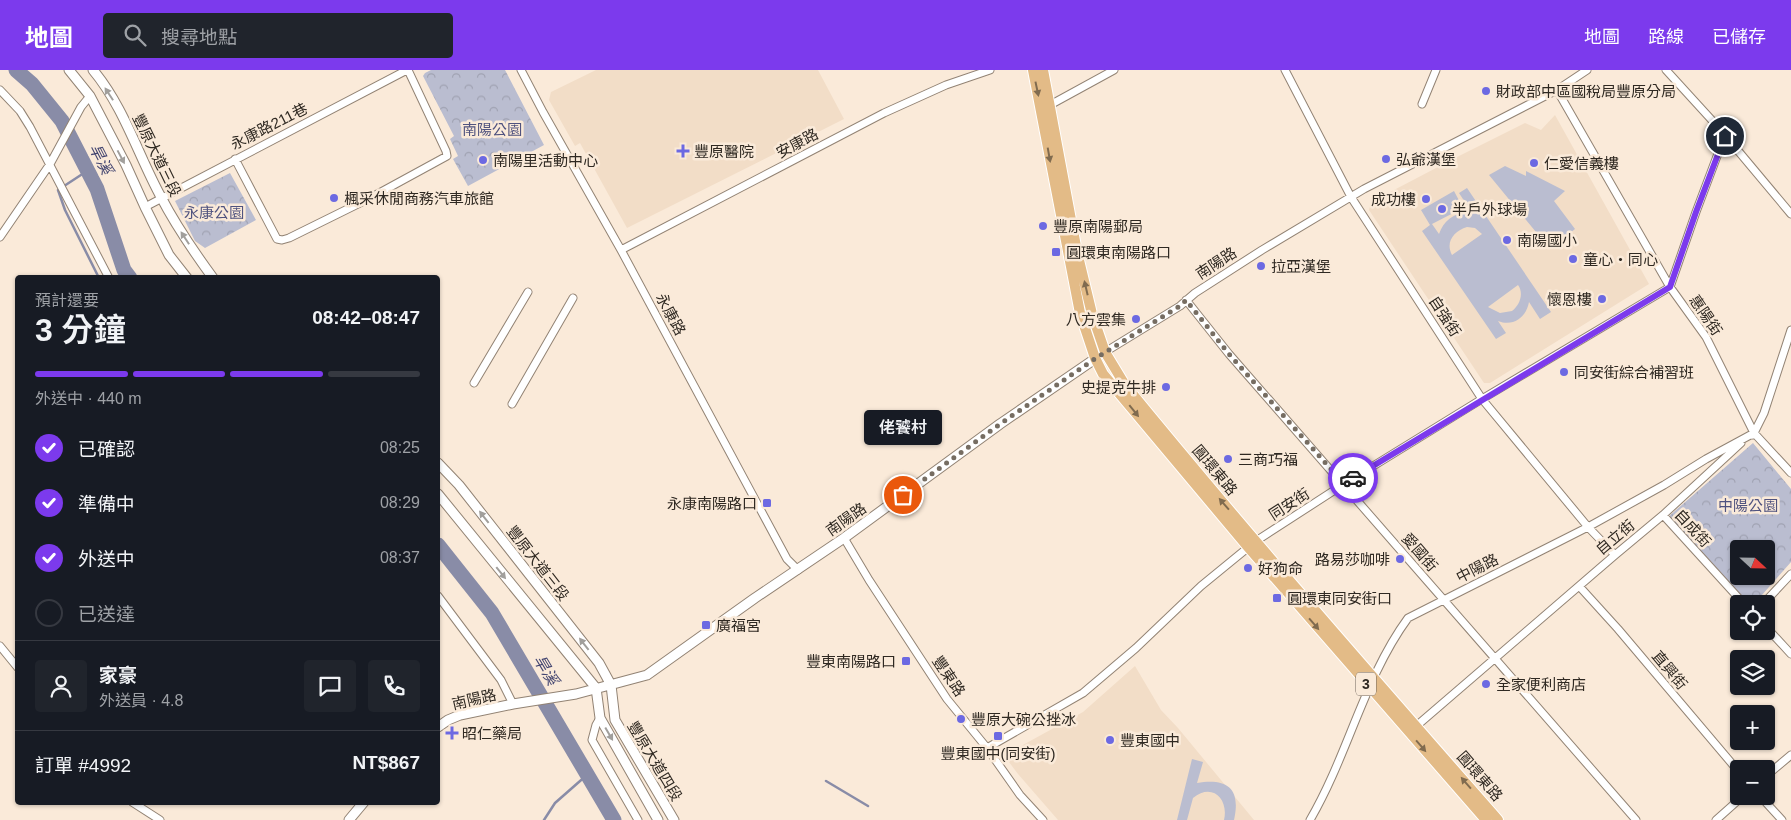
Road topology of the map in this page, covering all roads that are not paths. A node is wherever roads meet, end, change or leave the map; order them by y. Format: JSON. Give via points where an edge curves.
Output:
{"nodes":[{"id":1,"x":69,"y":70,"type":"edge"},
{"id":2,"x":93,"y":70,"type":"edge"},
{"id":3,"x":407,"y":70,"type":"edge"},
{"id":4,"x":521,"y":70,"type":"edge"},
{"id":5,"x":990,"y":70,"type":"edge"},
{"id":6,"x":1033,"y":70,"type":"edge"},
{"id":7,"x":1043,"y":70,"type":"edge"},
{"id":8,"x":1114,"y":70,"type":"edge"},
{"id":9,"x":1285,"y":70,"type":"edge"},
{"id":10,"x":1436,"y":70,"type":"edge"},
{"id":11,"x":1587,"y":70,"type":"edge"},
{"id":12,"x":1666,"y":70,"type":"edge"},
{"id":13,"x":0,"y":90,"type":"edge"},
{"id":14,"x":1557,"y":90,"type":"junction"},
{"id":15,"x":90,"y":96,"type":"junction"},
{"id":16,"x":1422,"y":104,"type":"dead end"},
{"id":17,"x":1045,"y":106,"type":"junction"},
{"id":18,"x":1725,"y":136,"type":"junction"},
{"id":19,"x":235,"y":159,"type":"junction"},
{"id":20,"x":51,"y":161,"type":"junction"},
{"id":21,"x":161,"y":197,"type":"junction"},
{"id":22,"x":1351,"y":197,"type":"junction"},
{"id":23,"x":145,"y":207,"type":"junction"},
{"id":24,"x":1791,"y":214,"type":"edge"},
{"id":25,"x":0,"y":237,"type":"edge"},
{"id":26,"x":621,"y":250,"type":"junction"},
{"id":27,"x":108,"y":275,"type":"edge"},
{"id":28,"x":185,"y":275,"type":"edge"},
{"id":29,"x":211,"y":275,"type":"edge"},
{"id":30,"x":1670,"y":287,"type":"junction"},
{"id":31,"x":528,"y":292,"type":"dead end"},
{"id":32,"x":573,"y":298,"type":"dead end"},
{"id":33,"x":1186,"y":300,"type":"junction"},
{"id":34,"x":1791,"y":330,"type":"edge"},
{"id":35,"x":1105,"y":352,"type":"junction"},
{"id":36,"x":1096,"y":358,"type":"junction"},
{"id":37,"x":474,"y":383,"type":"dead end"},
{"id":38,"x":1482,"y":399,"type":"junction"},
{"id":39,"x":512,"y":404,"type":"dead end"},
{"id":40,"x":1754,"y":433,"type":"junction"},
{"id":41,"x":440,"y":464,"type":"edge"},
{"id":42,"x":1791,"y":473,"type":"edge"},
{"id":43,"x":1344,"y":484,"type":"junction"},
{"id":44,"x":440,"y":496,"type":"edge"},
{"id":45,"x":1663,"y":515,"type":"junction"},
{"id":46,"x":1588,"y":527,"type":"junction"},
{"id":47,"x":844,"y":538,"type":"junction"},
{"id":48,"x":1252,"y":544,"type":"junction"},
{"id":49,"x":1614,"y":555,"type":"junction"},
{"id":50,"x":798,"y":570,"type":"junction"},
{"id":51,"x":1791,"y":574,"type":"edge"},
{"id":52,"x":1579,"y":586,"type":"junction"},
{"id":53,"x":1736,"y":595,"type":"edge"},
{"id":54,"x":1771,"y":595,"type":"edge"},
{"id":55,"x":440,"y":599,"type":"edge"},
{"id":56,"x":1444,"y":600,"type":"junction"},
{"id":57,"x":1775,"y":637,"type":"edge"},
{"id":58,"x":0,"y":646,"type":"edge"},
{"id":59,"x":1791,"y":654,"type":"edge"},
{"id":60,"x":1496,"y":658,"type":"junction"},
{"id":61,"x":15,"y":664,"type":"edge"},
{"id":62,"x":1373,"y":678,"type":"junction"},
{"id":63,"x":611,"y":685,"type":"junction"},
{"id":64,"x":596,"y":688,"type":"junction"},
{"id":65,"x":1369,"y":688,"type":"junction"},
{"id":66,"x":516,"y":704,"type":"junction"},
{"id":67,"x":600,"y":718,"type":"junction"},
{"id":68,"x":440,"y":726,"type":"edge"},
{"id":69,"x":1412,"y":729,"type":"junction"},
{"id":70,"x":987,"y":748,"type":"junction"},
{"id":71,"x":1791,"y":755,"type":"edge"},
{"id":72,"x":1730,"y":761,"type":"edge"},
{"id":73,"x":1775,"y":768,"type":"edge"},
{"id":74,"x":137,"y":805,"type":"edge"},
{"id":75,"x":362,"y":805,"type":"edge"},
{"id":76,"x":1733,"y":805,"type":"edge"},
{"id":77,"x":1768,"y":805,"type":"edge"},
{"id":78,"x":160,"y":820,"type":"edge"},
{"id":79,"x":349,"y":820,"type":"edge"},
{"id":80,"x":638,"y":820,"type":"edge"},
{"id":81,"x":658,"y":820,"type":"edge"},
{"id":82,"x":674,"y":820,"type":"edge"},
{"id":83,"x":1043,"y":820,"type":"edge"},
{"id":84,"x":1310,"y":820,"type":"edge"},
{"id":85,"x":1486,"y":820,"type":"edge"},
{"id":86,"x":1498,"y":820,"type":"edge"},
{"id":87,"x":1636,"y":820,"type":"edge"},
{"id":88,"x":1716,"y":820,"type":"edge"},
{"id":89,"x":1782,"y":820,"type":"edge"}],
"edges":[{"from":1,"to":15,"type":"street"},
{"from":21,"to":2,"type":"street","name":"豐原大道三段","one_way":true,"via":[[124,117]]},
{"from":3,"to":19,"type":"street","name":"永康路211巷"},
{"from":3,"to":19,"type":"street","via":[[447,156],[370,198],[289,238],[277,239]]},
{"from":4,"to":26,"type":"street","name":"永康路"},
{"from":5,"to":26,"type":"street","name":"安康路","via":[[946,85],[884,113]]},
{"from":6,"to":17,"type":"main road","name":"圓環東路","number":"3","one_way":true},
{"from":7,"to":17,"type":"main road","name":"圓環東路","number":"3"},
{"from":8,"to":17,"type":"street"},
{"from":9,"to":22,"type":"street","name":"自強街"},
{"from":10,"to":16,"type":"street"},
{"from":11,"to":14,"type":"street","name":"南陽路"},
{"from":12,"to":18,"type":"street"},
{"from":13,"to":20,"type":"street","via":[[20,112]]},
{"from":14,"to":22,"type":"street","name":"南陽路"},
{"from":14,"to":30,"type":"street","name":"惠陽街"},
{"from":15,"to":20,"type":"street"},
{"from":15,"to":23,"type":"street","one_way":true},
{"from":35,"to":17,"type":"main road","name":"圓環東路","number":"3","one_way":true,"via":[[1092,314]]},
{"from":17,"to":36,"type":"main road","name":"圓環東路","number":"3","one_way":true,"via":[[1080,314]]},
{"from":18,"to":24,"type":"street"},
{"from":18,"to":30,"type":"street"},
{"from":19,"to":21,"type":"street","name":"永康路211巷"},
{"from":20,"to":25,"type":"street"},
{"from":20,"to":27,"type":"street"},
{"from":21,"to":23,"type":"street","name":"永康路211巷"},
{"from":29,"to":21,"type":"street","name":"豐原大道三段","one_way":true},
{"from":22,"to":33,"type":"street","name":"南陽路"},
{"from":22,"to":38,"type":"street","name":"自強街"},
{"from":23,"to":28,"type":"street","via":[[169,255]]},
{"from":26,"to":50,"type":"street","name":"永康路","via":[[787,559]]},
{"from":30,"to":38,"type":"street","name":"同安街"},
{"from":30,"to":40,"type":"street","name":"惠陽街","via":[[1706,337]]},
{"from":31,"to":37,"type":"street"},
{"from":32,"to":39,"type":"street"},
{"from":33,"to":35,"type":"street","name":"南陽路"},
{"from":33,"to":43,"type":"street","name":"愛國街","via":[[1229,354]]},
{"from":34,"to":40,"type":"street","name":"自立街"},
{"from":35,"to":36,"type":"street","name":"南陽路"},
{"from":48,"to":35,"type":"main road","name":"圓環東路","number":"3","one_way":true,"via":[[1125,385]]},
{"from":36,"to":47,"type":"street","name":"南陽路"},
{"from":36,"to":48,"type":"main road","name":"圓環東路","number":"3","one_way":true,"via":[[1103,374]]},
{"from":38,"to":43,"type":"street","name":"同安街"},
{"from":38,"to":46,"type":"street","name":"自強街"},
{"from":40,"to":42,"type":"street","name":"惠陽街"},
{"from":40,"to":45,"type":"street","name":"自立街"},
{"from":40,"to":46,"type":"street","name":"中陽路"},
{"from":63,"to":41,"type":"street","name":"豐原大道三段","one_way":true,"via":[[600,663]]},
{"from":43,"to":48,"type":"street","name":"同安街"},
{"from":43,"to":56,"type":"street","name":"愛國街"},
{"from":44,"to":64,"type":"street","one_way":true},
{"from":45,"to":49,"type":"street","name":"自立街"},
{"from":45,"to":53,"type":"street","name":"自成街"},
{"from":46,"to":49,"type":"street","name":"自強街"},
{"from":46,"to":56,"type":"street","name":"中陽路"},
{"from":47,"to":50,"type":"street","name":"南陽路"},
{"from":47,"to":70,"type":"street","name":"豐東路","via":[[947,700]]},
{"from":48,"to":62,"type":"main road","name":"圓環東路","number":"3"},
{"from":48,"to":65,"type":"main road","name":"圓環東路","number":"3","one_way":true},
{"from":48,"to":70,"type":"street","name":"同安街","via":[[1084,693]]},
{"from":49,"to":52,"type":"street","name":"自立街"},
{"from":50,"to":63,"type":"street","name":"南陽路","via":[[647,675]]},
{"from":51,"to":54,"type":"street"},
{"from":52,"to":60,"type":"street","name":"自立街"},
{"from":52,"to":72,"type":"street","name":"直興街"},
{"from":55,"to":66,"type":"street"},
{"from":56,"to":60,"type":"street","name":"愛國街"},
{"from":56,"to":62,"type":"street","name":"中陽路","via":[[1408,618]]},
{"from":57,"to":59,"type":"street"},
{"from":58,"to":61,"type":"street"},
{"from":60,"to":69,"type":"street","name":"自立街"},
{"from":60,"to":87,"type":"street","name":"愛國街"},
{"from":62,"to":65,"type":"street","name":"中陽路"},
{"from":62,"to":69,"type":"main road","name":"圓環東路","number":"3"},
{"from":63,"to":64,"type":"street","name":"南陽路"},
{"from":63,"to":82,"type":"street","name":"豐原大道四段","via":[[615,720]]},
{"from":64,"to":66,"type":"street","name":"南陽路"},
{"from":64,"to":67,"type":"street","name":"豐原大道四段"},
{"from":65,"to":69,"type":"main road","name":"圓環東路","number":"3"},
{"from":65,"to":84,"type":"street","name":"中陽路","via":[[1347,744]]},
{"from":66,"to":68,"type":"street","name":"南陽路","via":[[460,715]]},
{"from":67,"to":80,"type":"street","via":[[592,740]]},
{"from":67,"to":81,"type":"street","name":"豐原大道四段","one_way":true},
{"from":69,"to":85,"type":"main road","name":"圓環東路","number":"3","one_way":true},
{"from":86,"to":69,"type":"main road","name":"圓環東路","number":"3","one_way":true},
{"from":70,"to":83,"type":"street","name":"豐東路","via":[[1020,795]]},
{"from":71,"to":73,"type":"street"},
{"from":74,"to":78,"type":"street"},
{"from":75,"to":79,"type":"street"},
{"from":76,"to":88,"type":"street"},
{"from":77,"to":89,"type":"street"}]}
